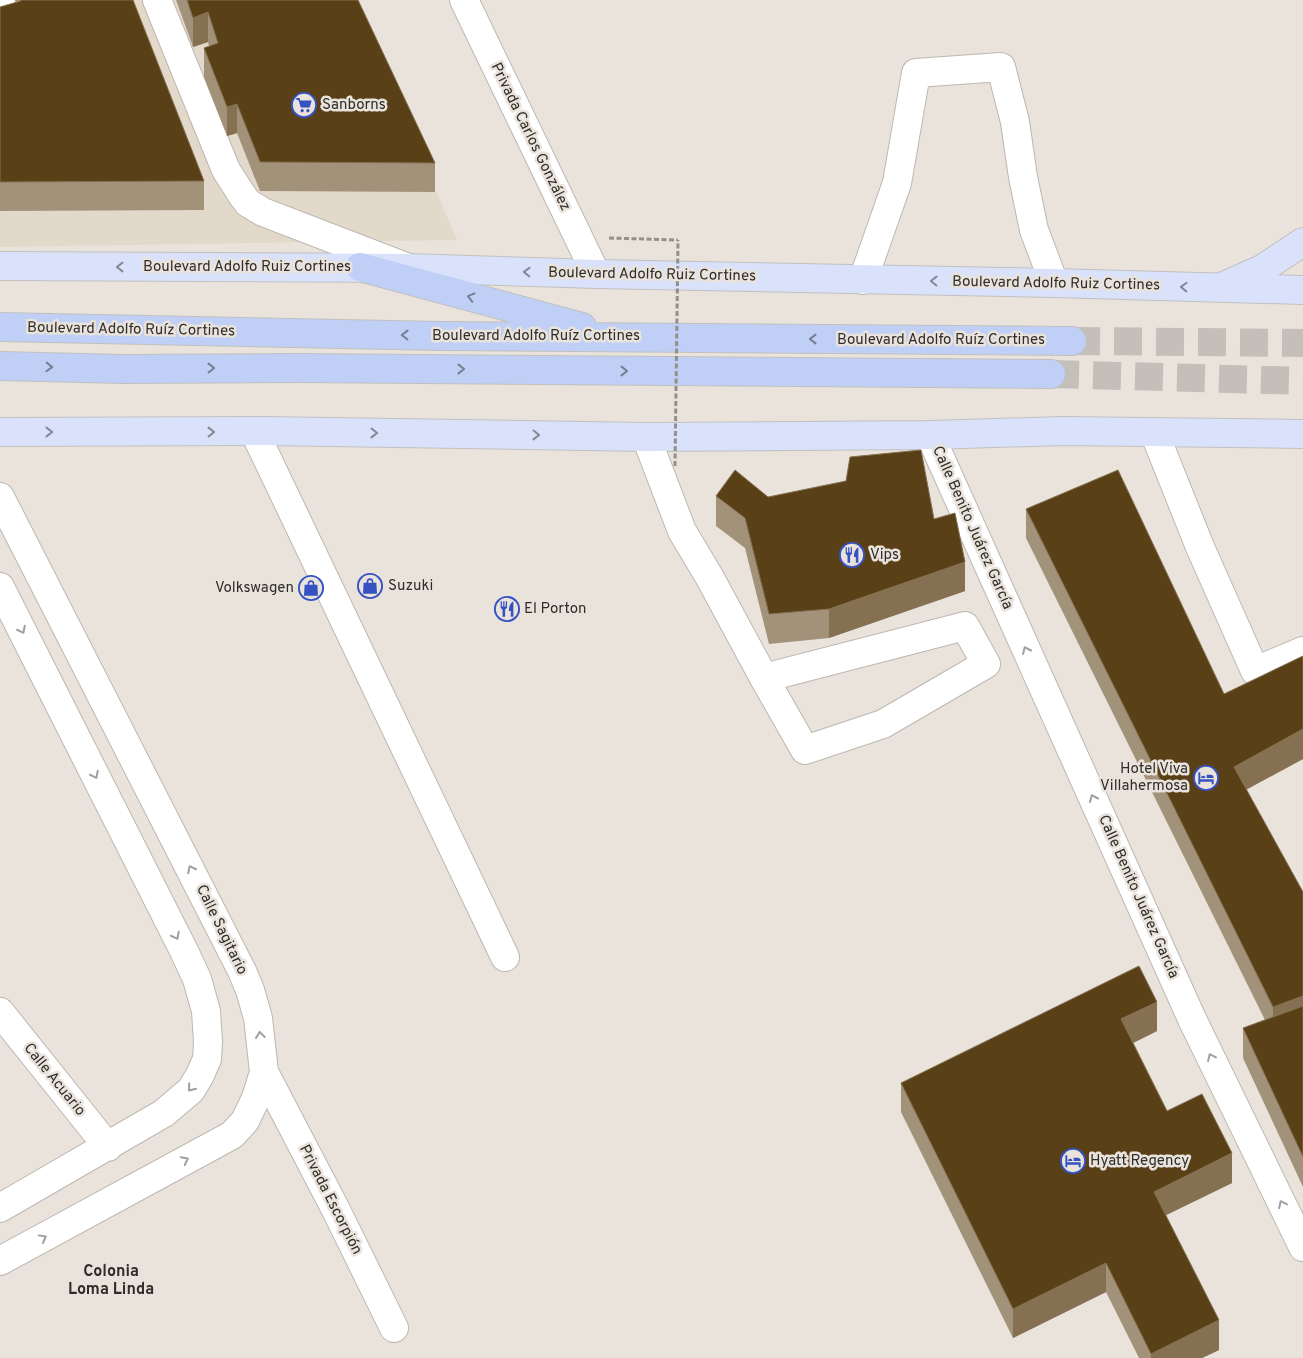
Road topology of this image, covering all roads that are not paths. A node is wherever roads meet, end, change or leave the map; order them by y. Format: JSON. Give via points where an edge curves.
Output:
{"nodes":[{"id":1,"x":1,"y":0,"type":"edge"},
{"id":2,"x":158,"y":0,"type":"edge"},
{"id":3,"x":464,"y":0,"type":"edge"},
{"id":4,"x":0,"y":11,"type":"edge"},
{"id":5,"x":1303,"y":242,"type":"edge"},
{"id":6,"x":0,"y":266,"type":"edge"},
{"id":7,"x":360,"y":267,"type":"junction"},
{"id":8,"x":408,"y":268,"type":"junction"},
{"id":9,"x":596,"y":274,"type":"junction"},
{"id":10,"x":863,"y":280,"type":"junction"},
{"id":11,"x":1054,"y":283,"type":"junction"},
{"id":12,"x":1218,"y":288,"type":"junction"},
{"id":13,"x":1303,"y":290,"type":"edge"},
{"id":14,"x":0,"y":327,"type":"edge"},
{"id":15,"x":619,"y":337,"type":"junction"},
{"id":16,"x":1072,"y":341,"type":"tunnel mouth"},
{"id":17,"x":0,"y":366,"type":"edge"},
{"id":18,"x":1051,"y":374,"type":"tunnel mouth"},
{"id":19,"x":0,"y":432,"type":"edge"},
{"id":20,"x":254,"y":432,"type":"junction"},
{"id":21,"x":1154,"y":432,"type":"junction"},
{"id":22,"x":1303,"y":434,"type":"edge"},
{"id":23,"x":930,"y":435,"type":"junction"},
{"id":24,"x":646,"y":437,"type":"junction"},
{"id":25,"x":0,"y":497,"type":"edge"},
{"id":26,"x":0,"y":587,"type":"edge"},
{"id":27,"x":1303,"y":651,"type":"edge"},
{"id":28,"x":764,"y":678,"type":"junction"},
{"id":29,"x":505,"y":957,"type":"dead end"},
{"id":30,"x":0,"y":1012,"type":"edge"},
{"id":31,"x":264,"y":1072,"type":"junction"},
{"id":32,"x":108,"y":1147,"type":"junction"},
{"id":33,"x":0,"y":1208,"type":"edge"},
{"id":34,"x":1303,"y":1247,"type":"edge"},
{"id":35,"x":0,"y":1261,"type":"edge"},
{"id":36,"x":394,"y":1328,"type":"dead end"}],
"edges":[{"from":1,"to":4,"type":"street"},
{"from":2,"to":8,"type":"street","via":[[226,170],[248,202],[270,215]]},
{"from":3,"to":9,"type":"street","name":"Privada Carlos González"},
{"from":5,"to":12,"type":"main road","via":[[1262,269]]},
{"from":7,"to":6,"type":"main road","name":"Boulevard Adolfo Ruiz Cortines","one_way":true},
{"from":7,"to":8,"type":"main road","name":"Boulevard Adolfo Ruiz Cortines"},
{"from":15,"to":7,"type":"highway","one_way":true},
{"from":9,"to":8,"type":"main road","name":"Boulevard Adolfo Ruiz Cortines","one_way":true},
{"from":9,"to":10,"type":"main road","name":"Boulevard Adolfo Ruiz Cortines"},
{"from":11,"to":10,"type":"main road","name":"Boulevard Adolfo Ruiz Cortines","one_way":true},
{"from":10,"to":11,"type":"street","via":[[897,183],[916,73],[1001,67],[1034,230]]},
{"from":12,"to":11,"type":"main road","name":"Boulevard Adolfo Ruiz Cortines","one_way":true},
{"from":12,"to":13,"type":"main road","name":"Boulevard Adolfo Ruiz Cortines"},
{"from":15,"to":14,"type":"highway","name":"Boulevard Adolfo Ruíz Cortines","one_way":true},
{"from":16,"to":15,"type":"highway","name":"Boulevard Adolfo Ruíz Cortines","one_way":true},
{"from":17,"to":18,"type":"highway","one_way":true,"via":[[123,370],[282,368]]},
{"from":19,"to":20,"type":"main road","one_way":true},
{"from":20,"to":24,"type":"main road","one_way":true},
{"from":20,"to":29,"type":"street"},
{"from":21,"to":22,"type":"main road"},
{"from":21,"to":23,"type":"main road"},
{"from":21,"to":27,"type":"street","via":[[1200,548],[1255,671]]},
{"from":23,"to":24,"type":"main road"},
{"from":34,"to":23,"type":"street","name":"Calle Benito Juárez García","one_way":true,"via":[[1192,1019]]},
{"from":24,"to":28,"type":"street","via":[[682,531]]},
{"from":31,"to":25,"type":"street","name":"Calle Sagitario","one_way":true,"via":[[258,1018],[242,971]]},
{"from":26,"to":32,"type":"street","one_way":true,"via":[[184,951],[197,979],[206,1011],[207,1059],[191,1090],[164,1113]]},
{"from":28,"to":28,"type":"street","via":[[805,750],[883,724],[986,664],[965,626]]},
{"from":30,"to":32,"type":"street","name":"Calle Acuario"},
{"from":35,"to":31,"type":"street","name":"Calle Sagitario","one_way":true,"via":[[232,1135],[245,1121]]},
{"from":31,"to":36,"type":"street","name":"Privada Escorpión"},
{"from":32,"to":33,"type":"street"}]}
